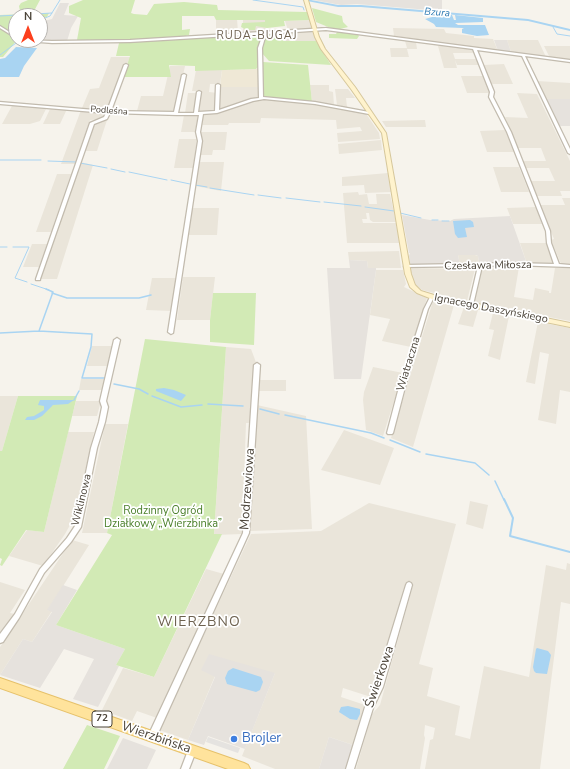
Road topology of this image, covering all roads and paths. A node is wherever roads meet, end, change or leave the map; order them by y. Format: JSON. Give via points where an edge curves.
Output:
{"nodes":[{"id":1,"x":306,"y":1,"type":"edge"},
{"id":2,"x":314,"y":29,"type":"junction"},
{"id":3,"x":265,"y":33,"type":"junction"},
{"id":4,"x":48,"y":42,"type":"edge"},
{"id":5,"x":475,"y":48,"type":"junction"},
{"id":6,"x":523,"y":55,"type":"junction"},
{"id":7,"x":570,"y":61,"type":"edge"},
{"id":8,"x":126,"y":65,"type":"dead end"},
{"id":9,"x":184,"y":75,"type":"dead end"},
{"id":10,"x":218,"y":85,"type":"dead end"},
{"id":11,"x":199,"y":92,"type":"dead end"},
{"id":12,"x":261,"y":98,"type":"junction"},
{"id":13,"x":0,"y":103,"type":"edge"},
{"id":14,"x":109,"y":112,"type":"junction"},
{"id":15,"x":217,"y":112,"type":"junction"},
{"id":16,"x":369,"y":113,"type":"junction"},
{"id":17,"x":177,"y":114,"type":"junction"},
{"id":18,"x":199,"y":114,"type":"junction"},
{"id":19,"x":570,"y":153,"type":"edge"},
{"id":20,"x":406,"y":266,"type":"junction"},
{"id":21,"x":480,"y":266,"type":"junction"},
{"id":22,"x":557,"y":266,"type":"junction"},
{"id":23,"x":570,"y":266,"type":"edge"},
{"id":24,"x":38,"y":279,"type":"dead end"},
{"id":25,"x":432,"y":297,"type":"junction"},
{"id":26,"x":471,"y":305,"type":"junction"},
{"id":27,"x":570,"y":325,"type":"edge"},
{"id":28,"x":171,"y":332,"type":"dead end"},
{"id":29,"x":117,"y":340,"type":"dead end"},
{"id":30,"x":257,"y":365,"type":"dead end"},
{"id":31,"x":390,"y":433,"type":"dead end"},
{"id":32,"x":409,"y":585,"type":"dead end"},
{"id":33,"x":0,"y":640,"type":"edge"},
{"id":34,"x":0,"y":683,"type":"edge"},
{"id":35,"x":152,"y":737,"type":"junction"},
{"id":36,"x":192,"y":751,"type":"junction"},
{"id":37,"x":185,"y":769,"type":"edge"},
{"id":38,"x":244,"y":769,"type":"edge"},
{"id":39,"x":350,"y":769,"type":"edge"}],
"edges":[{"from":1,"to":2,"type":"street","name":"Ignacego Daszyńskiego"},
{"from":2,"to":3,"type":"street"},
{"from":2,"to":5,"type":"street"},
{"from":2,"to":16,"type":"street","name":"Ignacego Daszyńskiego","via":[[326,53]]},
{"from":3,"to":4,"type":"street","via":[[130,41]]},
{"from":3,"to":12,"type":"street","via":[[260,48]]},
{"from":5,"to":6,"type":"street"},
{"from":5,"to":22,"type":"street","via":[[492,92],[491,97],[509,132],[548,231],[549,243]]},
{"from":6,"to":7,"type":"street"},
{"from":6,"to":19,"type":"street"},
{"from":8,"to":14,"type":"street"},
{"from":9,"to":17,"type":"street"},
{"from":10,"to":15,"type":"street"},
{"from":11,"to":18,"type":"street"},
{"from":12,"to":15,"type":"street","name":"Podleśna"},
{"from":12,"to":16,"type":"street","name":"Podleśna","via":[[316,103]]},
{"from":13,"to":14,"type":"street","name":"Podleśna"},
{"from":14,"to":17,"type":"street","name":"Podleśna"},
{"from":14,"to":24,"type":"street","via":[[105,119],[92,122]]},
{"from":15,"to":18,"type":"street","name":"Podleśna"},
{"from":16,"to":20,"type":"street","name":"Ignacego Daszyńskiego","via":[[385,135]]},
{"from":17,"to":18,"type":"street","name":"Podleśna"},
{"from":18,"to":28,"type":"street","via":[[200,141]]},
{"from":20,"to":21,"type":"street","name":"Czesława Miłosza"},
{"from":20,"to":25,"type":"street","name":"Ignacego Daszyńskiego","via":[[412,286]]},
{"from":21,"to":22,"type":"street","name":"Czesława Miłosza"},
{"from":21,"to":26,"type":"street"},
{"from":22,"to":23,"type":"street","name":"Czesława Miłosza"},
{"from":25,"to":26,"type":"street","name":"Ignacego Daszyńskiego"},
{"from":25,"to":31,"type":"street","name":"Wiatraczna"},
{"from":26,"to":27,"type":"street","name":"Ignacego Daszyńskiego"},
{"from":29,"to":33,"type":"street","name":"Wiklinowa","via":[[102,422],[94,448],[78,527],[42,571],[17,616]]},
{"from":30,"to":35,"type":"street","name":"Modrzewiowa","via":[[246,533]]},
{"from":32,"to":39,"type":"street","name":"Świerkowa","via":[[379,687],[369,707]]},
{"from":34,"to":35,"type":"main road","name":"Wierzbińska","number":"72"},
{"from":35,"to":36,"type":"main road","name":"Wierzbińska","number":"72"},
{"from":36,"to":37,"type":"street"},
{"from":36,"to":38,"type":"main road","name":"Wierzbińska","number":"72"}]}
